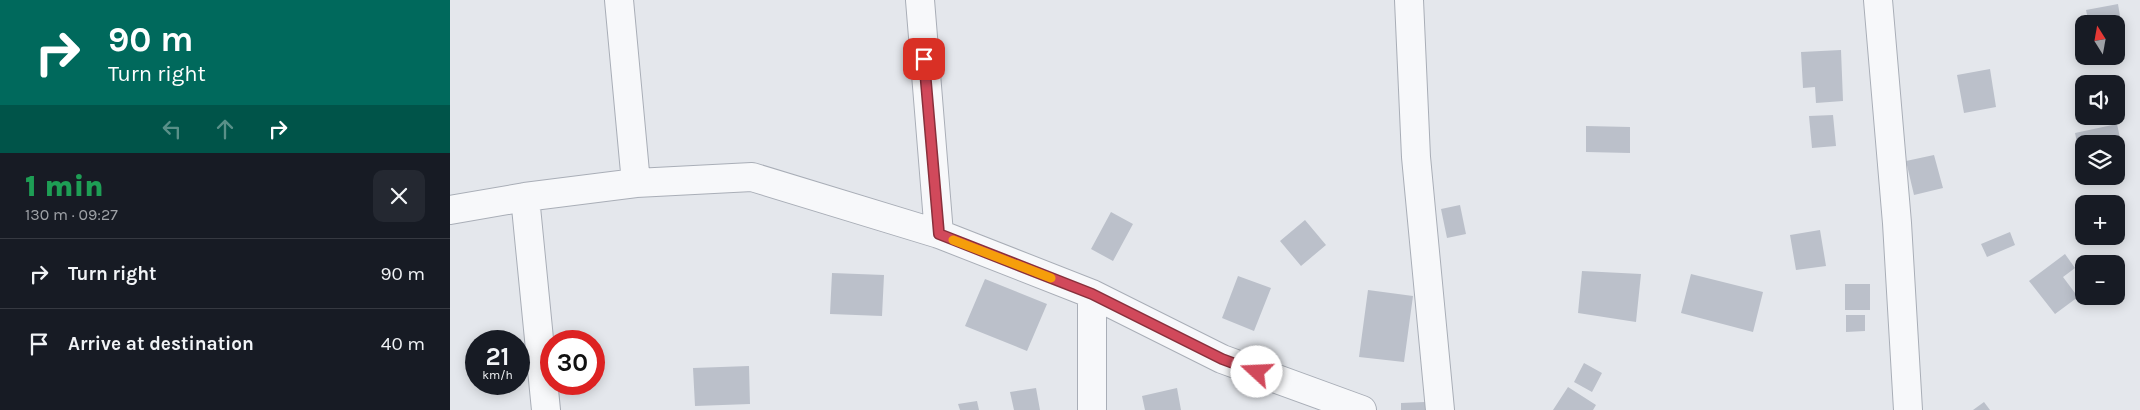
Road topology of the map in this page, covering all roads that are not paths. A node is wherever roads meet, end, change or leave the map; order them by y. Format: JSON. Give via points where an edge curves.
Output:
{"nodes":[{"id":1,"x":618,"y":0,"type":"edge"},
{"id":2,"x":920,"y":0,"type":"edge"},
{"id":3,"x":1409,"y":0,"type":"edge"},
{"id":4,"x":1878,"y":0,"type":"edge"},
{"id":5,"x":636,"y":183,"type":"junction"},
{"id":6,"x":525,"y":197,"type":"junction"},
{"id":7,"x":450,"y":210,"type":"edge"},
{"id":8,"x":939,"y":234,"type":"junction"},
{"id":9,"x":1092,"y":294,"type":"junction"},
{"id":10,"x":546,"y":410,"type":"edge"},
{"id":11,"x":1092,"y":410,"type":"edge"},
{"id":12,"x":1362,"y":410,"type":"edge"},
{"id":13,"x":1440,"y":410,"type":"edge"},
{"id":14,"x":1908,"y":410,"type":"edge"}],
"edges":[{"from":1,"to":5,"type":"street"},
{"from":2,"to":8,"type":"street"},
{"from":3,"to":13,"type":"street","via":[[1416,157]]},
{"from":4,"to":14,"type":"street","via":[[1897,223]]},
{"from":5,"to":6,"type":"street"},
{"from":5,"to":8,"type":"street","via":[[752,177]]},
{"from":6,"to":7,"type":"street"},
{"from":6,"to":10,"type":"street"},
{"from":8,"to":9,"type":"street"},
{"from":9,"to":11,"type":"street"},
{"from":9,"to":12,"type":"street","via":[[1222,359]]}]}
